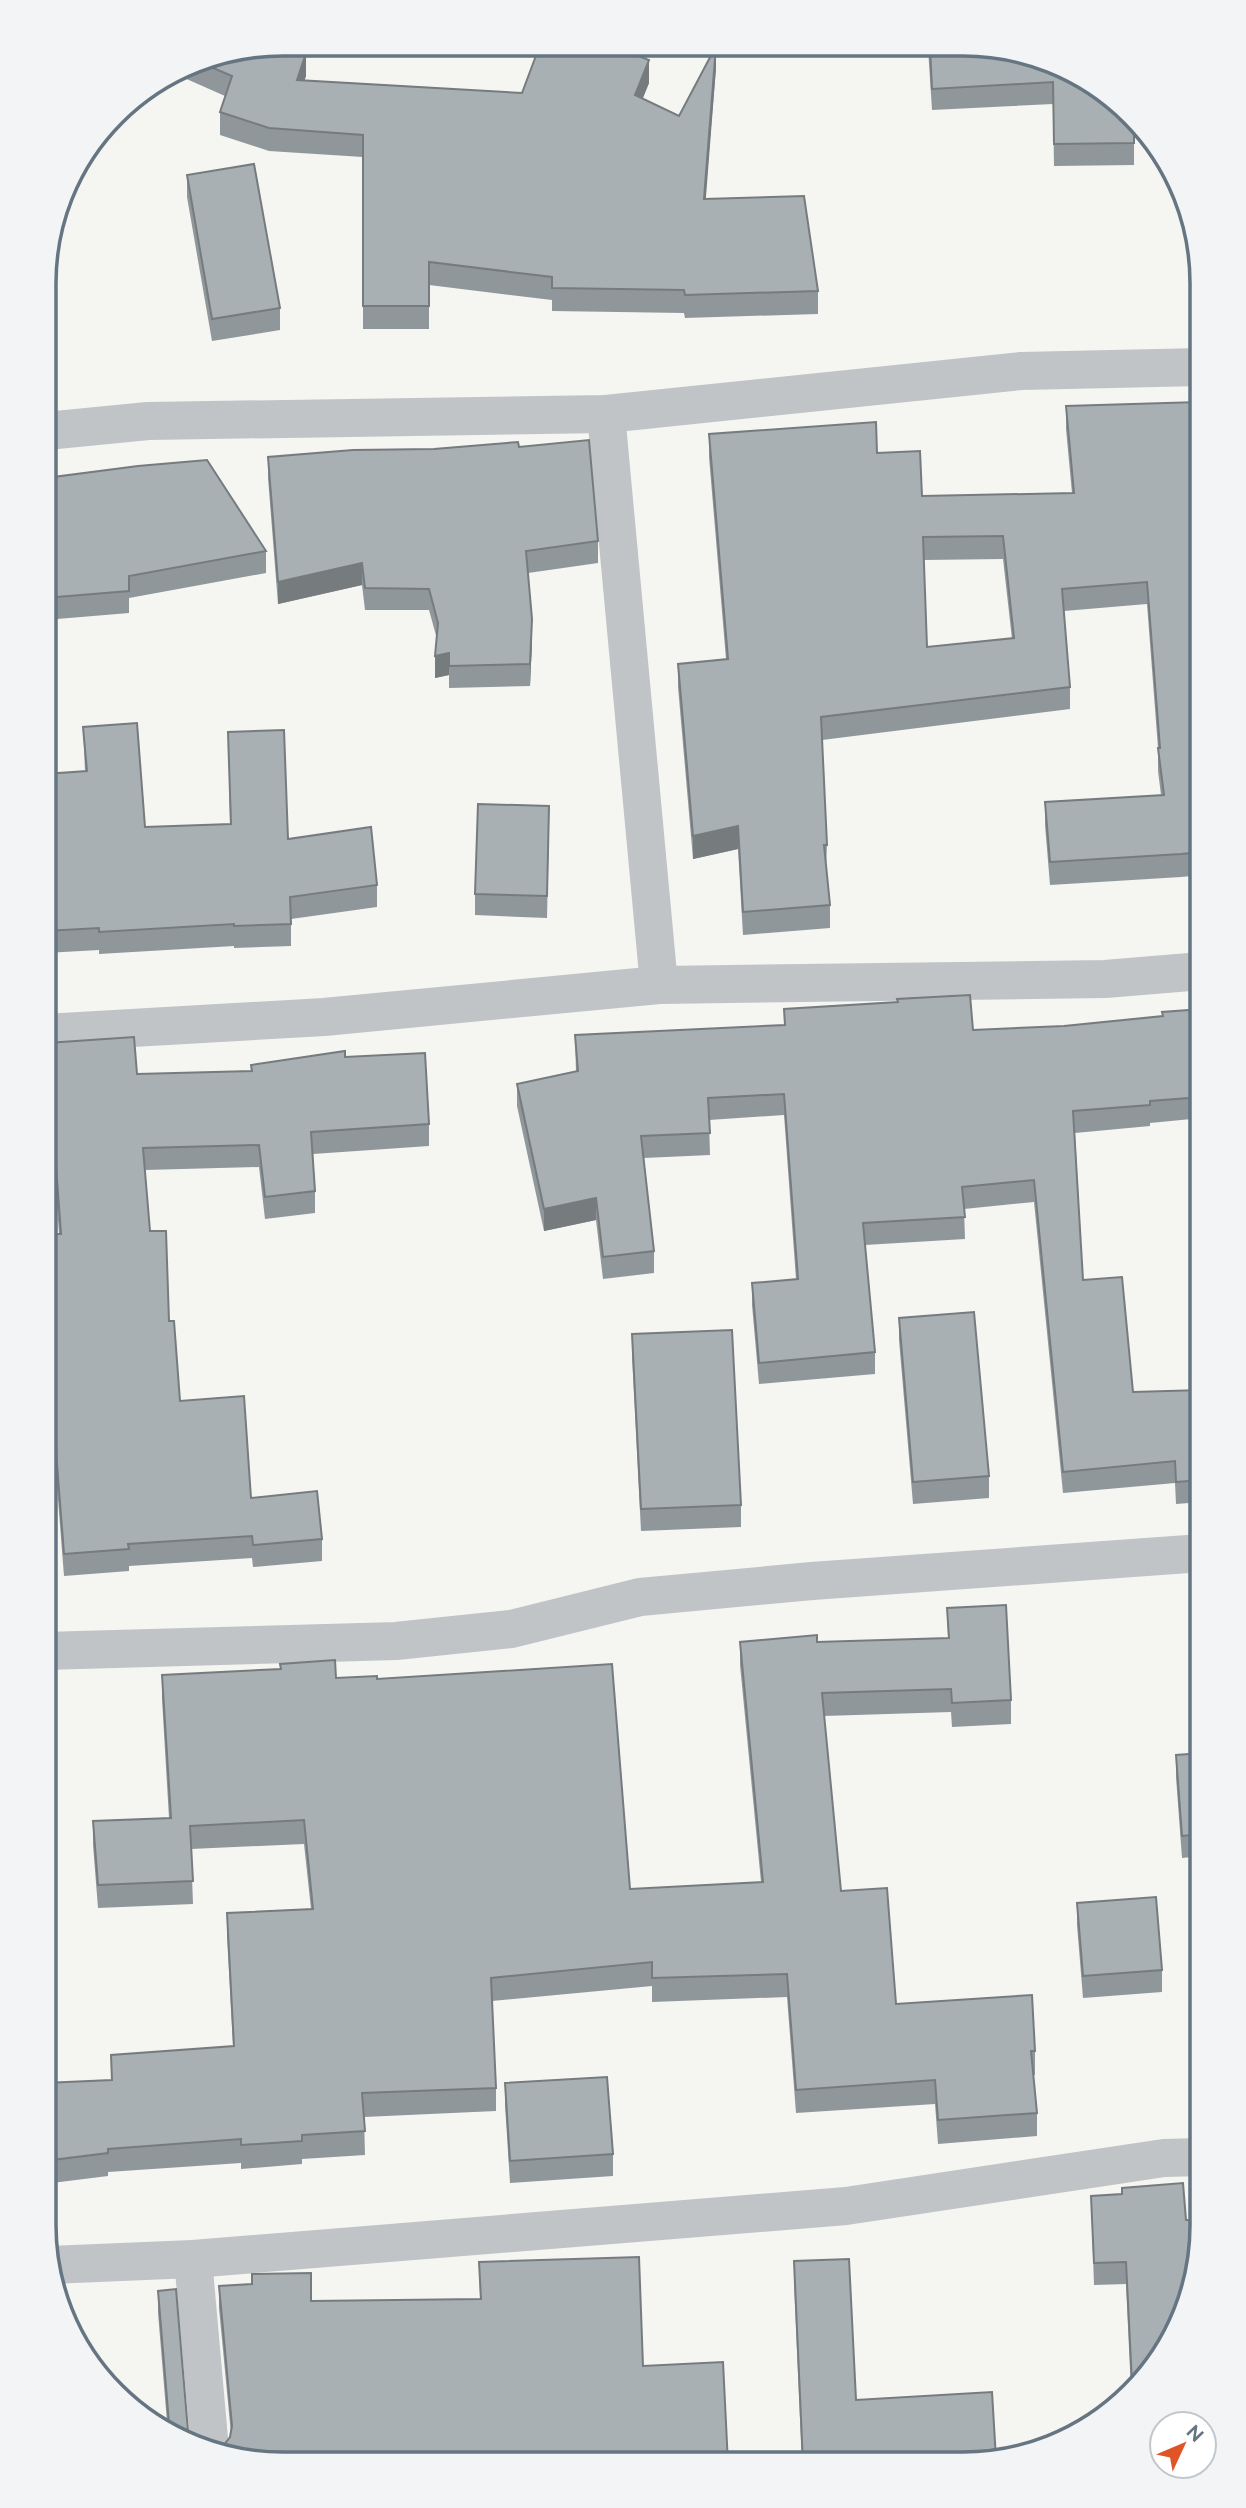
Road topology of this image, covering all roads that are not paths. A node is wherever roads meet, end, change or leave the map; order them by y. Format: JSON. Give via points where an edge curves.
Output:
{"nodes":[{"id":1,"x":1190,"y":367,"type":"edge"},
{"id":2,"x":606,"y":414,"type":"junction"},
{"id":3,"x":56,"y":430,"type":"edge"},
{"id":4,"x":1190,"y":972,"type":"edge"},
{"id":5,"x":659,"y":985,"type":"junction"},
{"id":6,"x":56,"y":1032,"type":"edge"},
{"id":7,"x":1190,"y":1554,"type":"edge"},
{"id":8,"x":56,"y":1651,"type":"edge"},
{"id":9,"x":1190,"y":2157,"type":"edge"},
{"id":10,"x":192,"y":2259,"type":"junction"},
{"id":11,"x":59,"y":2265,"type":"edge"},
{"id":12,"x":209,"y":2440,"type":"edge"}],
"edges":[{"from":1,"to":2,"type":"street","via":[[1021,371]]},
{"from":2,"to":3,"type":"street","via":[[148,421]]},
{"from":2,"to":5,"type":"street"},
{"from":4,"to":5,"type":"street","via":[[1105,979]]},
{"from":5,"to":6,"type":"street","via":[[324,1017]]},
{"from":7,"to":8,"type":"street","via":[[640,1597],[511,1629],[396,1641]]},
{"from":9,"to":10,"type":"street","via":[[846,2206]]},
{"from":10,"to":11,"type":"street"},
{"from":10,"to":12,"type":"street"}]}
